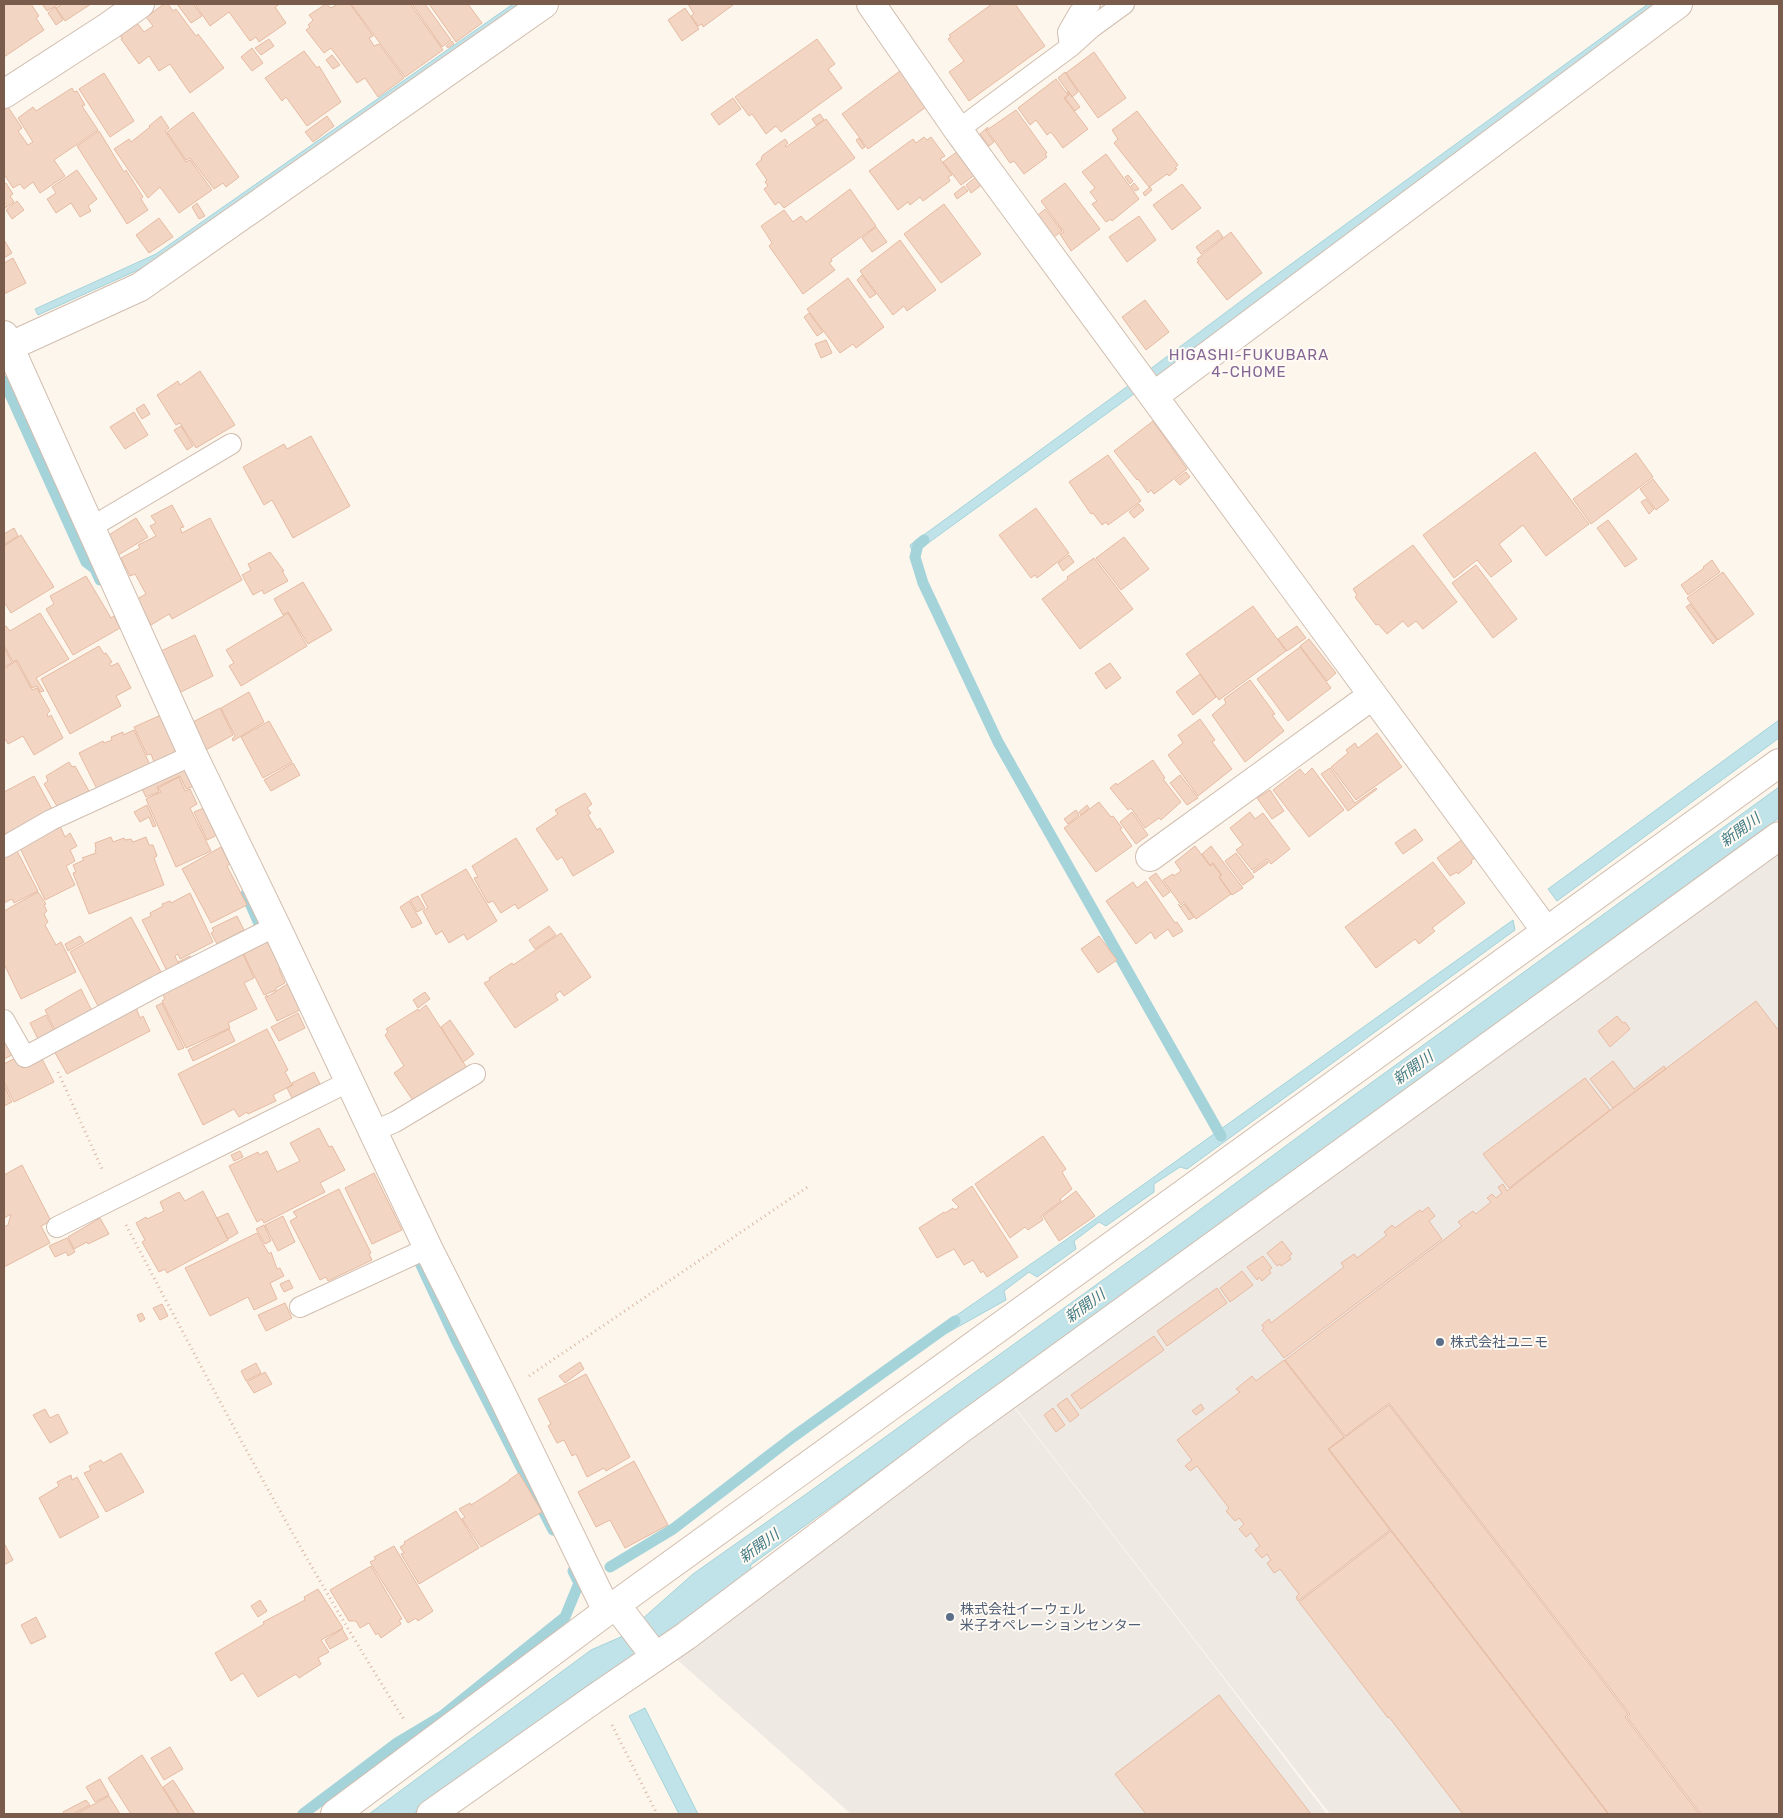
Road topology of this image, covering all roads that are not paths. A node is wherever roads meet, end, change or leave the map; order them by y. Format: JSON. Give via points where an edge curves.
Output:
{"nodes":[{"id":1,"x":140,"y":4,"type":"edge"},
{"id":2,"x":544,"y":4,"type":"edge"},
{"id":3,"x":871,"y":4,"type":"edge"},
{"id":4,"x":1090,"y":4,"type":"edge"},
{"id":5,"x":1124,"y":4,"type":"edge"},
{"id":6,"x":1678,"y":4,"type":"edge"},
{"id":7,"x":1070,"y":47,"type":"junction"},
{"id":8,"x":4,"y":94,"type":"edge"},
{"id":9,"x":958,"y":130,"type":"junction"},
{"id":10,"x":6,"y":343,"type":"edge"},
{"id":11,"x":1154,"y":396,"type":"junction"},
{"id":12,"x":231,"y":444,"type":"dead end"},
{"id":13,"x":90,"y":528,"type":"junction"},
{"id":14,"x":1373,"y":695,"type":"junction"},
{"id":15,"x":193,"y":755,"type":"junction"},
{"id":16,"x":1779,"y":763,"type":"edge"},
{"id":17,"x":1779,"y":836,"type":"edge"},
{"id":18,"x":4,"y":847,"type":"edge"},
{"id":19,"x":1150,"y":857,"type":"dead end"},
{"id":20,"x":276,"y":926,"type":"junction"},
{"id":21,"x":1546,"y":931,"type":"junction"},
{"id":22,"x":4,"y":1020,"type":"edge"},
{"id":23,"x":475,"y":1074,"type":"dead end"},
{"id":24,"x":350,"y":1081,"type":"junction"},
{"id":25,"x":374,"y":1131,"type":"junction"},
{"id":26,"x":57,"y":1227,"type":"dead end"},
{"id":27,"x":428,"y":1248,"type":"junction"},
{"id":28,"x":300,"y":1307,"type":"dead end"},
{"id":29,"x":616,"y":1612,"type":"junction"},
{"id":30,"x":650,"y":1650,"type":"junction"},
{"id":31,"x":335,"y":1814,"type":"edge"},
{"id":32,"x":431,"y":1814,"type":"edge"}],
"edges":[{"from":1,"to":8,"type":"street"},
{"from":2,"to":10,"type":"street","via":[[140,287]]},
{"from":3,"to":9,"type":"street"},
{"from":4,"to":7,"type":"lane","via":[[1079,13],[1068,32]]},
{"from":5,"to":7,"type":"lane"},
{"from":6,"to":11,"type":"street"},
{"from":7,"to":9,"type":"lane"},
{"from":9,"to":11,"type":"street"},
{"from":10,"to":13,"type":"street"},
{"from":11,"to":14,"type":"street"},
{"from":12,"to":13,"type":"lane"},
{"from":13,"to":15,"type":"street"},
{"from":14,"to":19,"type":"street"},
{"from":14,"to":21,"type":"street"},
{"from":15,"to":18,"type":"lane","via":[[51,820]]},
{"from":15,"to":20,"type":"street"},
{"from":16,"to":21,"type":"street"},
{"from":17,"to":30,"type":"street","via":[[962,1428],[686,1636]]},
{"from":20,"to":22,"type":"lane","via":[[25,1057]]},
{"from":20,"to":24,"type":"street"},
{"from":21,"to":29,"type":"street"},
{"from":23,"to":25,"type":"lane"},
{"from":24,"to":25,"type":"street"},
{"from":24,"to":26,"type":"lane"},
{"from":25,"to":27,"type":"street"},
{"from":27,"to":28,"type":"lane"},
{"from":27,"to":29,"type":"street"},
{"from":29,"to":30,"type":"street"},
{"from":29,"to":31,"type":"street"},
{"from":30,"to":32,"type":"street","via":[[594,1699]]}]}
